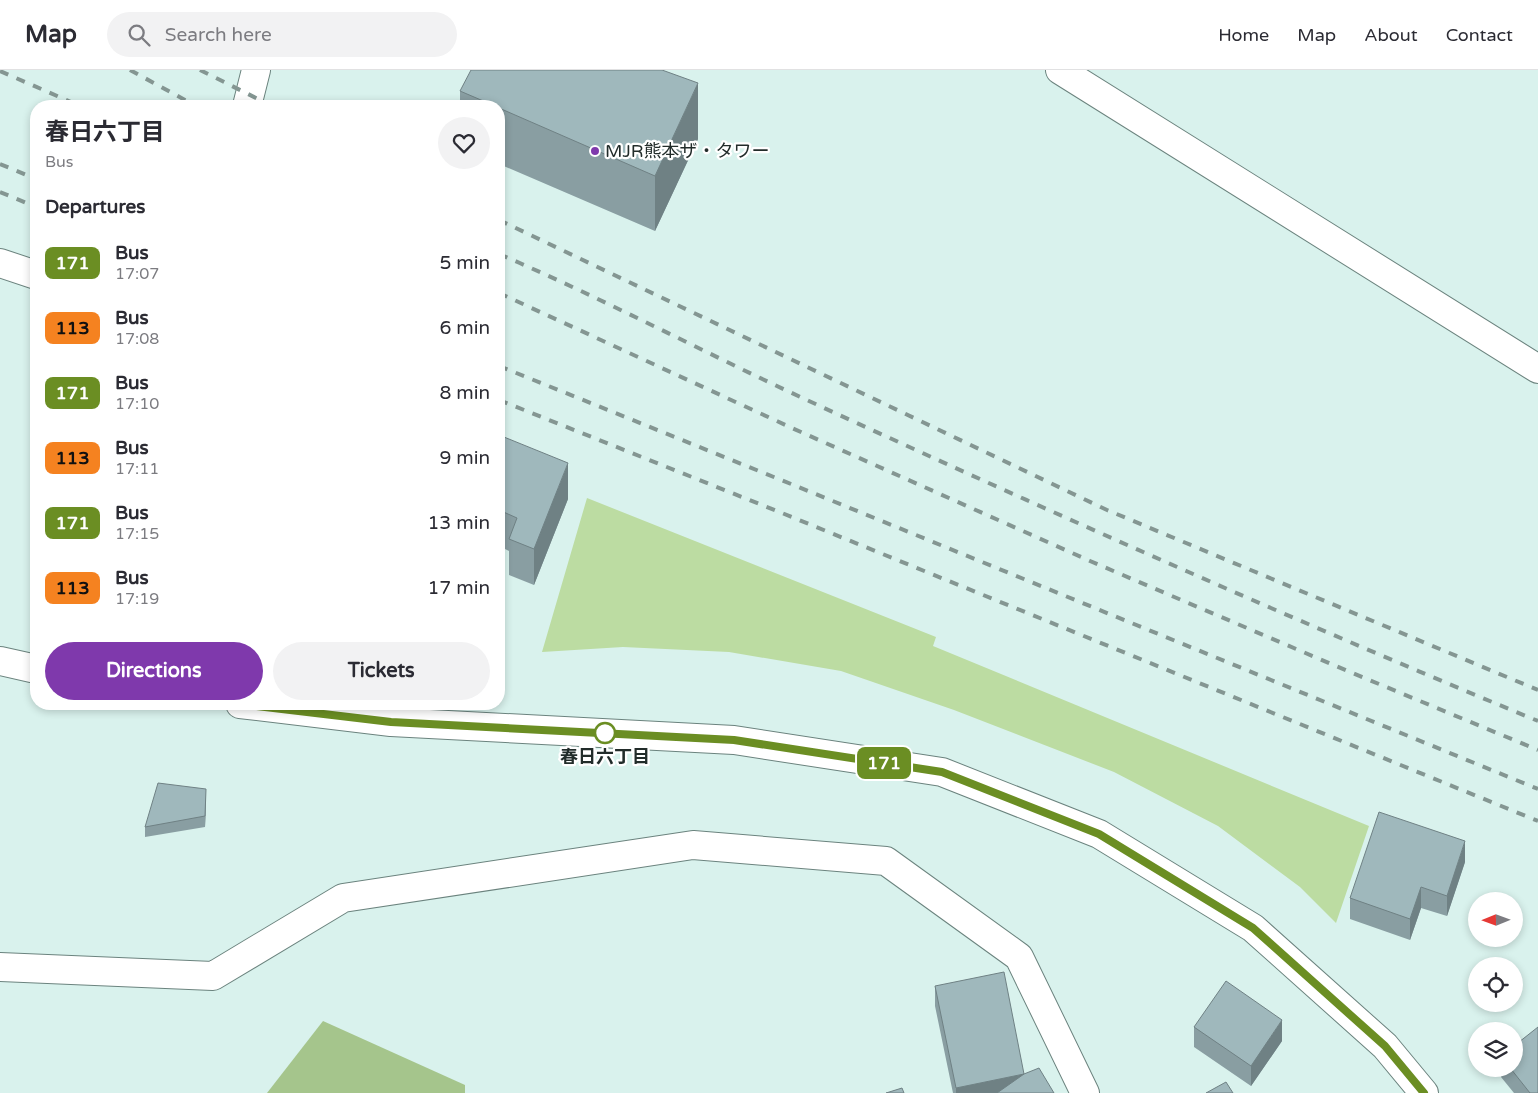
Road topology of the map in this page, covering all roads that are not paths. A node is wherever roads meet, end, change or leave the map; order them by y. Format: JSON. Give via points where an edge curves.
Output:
{"nodes":[{"id":1,"x":256,"y":70,"type":"edge"},
{"id":2,"x":1060,"y":70,"type":"edge"},
{"id":3,"x":248,"y":100,"type":"edge"},
{"id":4,"x":0,"y":263,"type":"edge"},
{"id":5,"x":30,"y":274,"type":"edge"},
{"id":6,"x":1538,"y":368,"type":"edge"},
{"id":7,"x":0,"y":661,"type":"edge"},
{"id":8,"x":30,"y":668,"type":"edge"},
{"id":9,"x":290,"y":710,"type":"edge"},
{"id":10,"x":0,"y":966,"type":"edge"},
{"id":11,"x":1085,"y":1093,"type":"edge"},
{"id":12,"x":1424,"y":1093,"type":"edge"}],
"edges":[{"from":1,"to":3,"type":"street"},
{"from":2,"to":6,"type":"street"},
{"from":4,"to":5,"type":"street"},
{"from":7,"to":8,"type":"street"},
{"from":9,"to":12,"type":"street","via":[[391,722],[734,740],[942,772],[1099,834],[1253,928],[1385,1046]]},
{"from":10,"to":11,"type":"street","via":[[213,976],[343,898],[692,845],[886,861],[1019,957]]}]}
